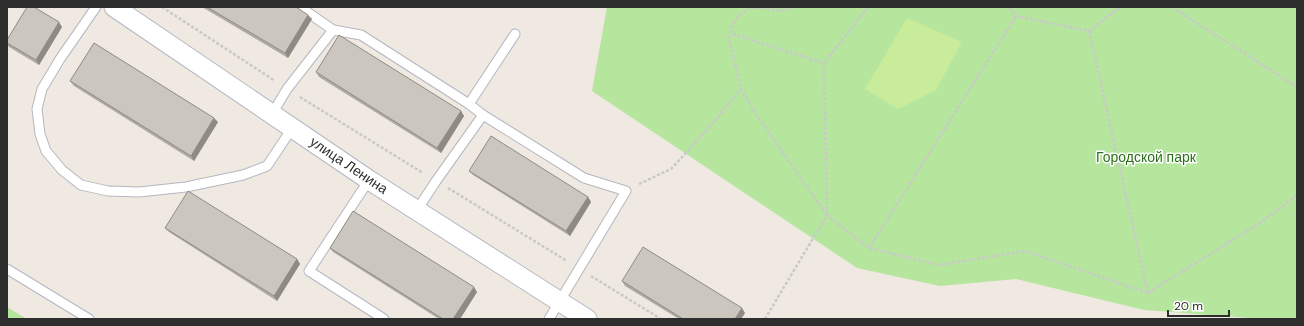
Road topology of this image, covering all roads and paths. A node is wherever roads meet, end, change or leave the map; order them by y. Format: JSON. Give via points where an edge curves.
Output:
{"nodes":[{"id":1,"x":96,"y":7,"type":"edge"},
{"id":2,"x":114,"y":7,"type":"edge"},
{"id":3,"x":162,"y":7,"type":"edge"},
{"id":4,"x":300,"y":7,"type":"edge"},
{"id":5,"x":794,"y":7,"type":"edge"},
{"id":6,"x":868,"y":7,"type":"edge"},
{"id":7,"x":1010,"y":7,"type":"edge"},
{"id":8,"x":1120,"y":7,"type":"edge"},
{"id":9,"x":1172,"y":7,"type":"edge"},
{"id":10,"x":1016,"y":16,"type":"junction"},
{"id":11,"x":333,"y":30,"type":"junction"},
{"id":12,"x":1089,"y":30,"type":"junction"},
{"id":13,"x":515,"y":34,"type":"dead end"},
{"id":14,"x":733,"y":34,"type":"dead end"},
{"id":15,"x":824,"y":63,"type":"junction"},
{"id":16,"x":1297,"y":88,"type":"edge"},
{"id":17,"x":741,"y":89,"type":"junction"},
{"id":18,"x":288,"y":90,"type":"junction"},
{"id":19,"x":468,"y":104,"type":"junction"},
{"id":20,"x":272,"y":114,"type":"junction"},
{"id":21,"x":483,"y":115,"type":"junction"},
{"id":22,"x":293,"y":127,"type":"junction"},
{"id":23,"x":369,"y":180,"type":"junction"},
{"id":24,"x":436,"y":181,"type":"junction"},
{"id":25,"x":626,"y":191,"type":"junction"},
{"id":26,"x":1297,"y":195,"type":"edge"},
{"id":27,"x":417,"y":210,"type":"junction"},
{"id":28,"x":828,"y":215,"type":"junction"},
{"id":29,"x":869,"y":248,"type":"junction"},
{"id":30,"x":579,"y":268,"type":"junction"},
{"id":31,"x":7,"y":269,"type":"edge"},
{"id":32,"x":1148,"y":294,"type":"junction"},
{"id":33,"x":559,"y":301,"type":"junction"},
{"id":34,"x":89,"y":319,"type":"edge"},
{"id":35,"x":384,"y":319,"type":"edge"},
{"id":36,"x":549,"y":319,"type":"edge"},
{"id":37,"x":587,"y":319,"type":"edge"},
{"id":38,"x":661,"y":319,"type":"edge"},
{"id":39,"x":765,"y":319,"type":"edge"}],
"edges":[{"from":1,"to":22,"type":"lane","via":[[42,89],[37,109],[40,134],[46,152],[62,170],[81,185],[108,192],[139,192],[186,187],[243,175],[267,166]]},
{"from":2,"to":20,"type":"street","name":"улица Ленина"},
{"from":3,"to":18,"type":"path"},
{"from":4,"to":11,"type":"lane"},
{"from":5,"to":17,"type":"path","via":[[780,11],[750,8],[740,14],[732,26],[730,38]]},
{"from":6,"to":15,"type":"path"},
{"from":7,"to":10,"type":"path"},
{"from":8,"to":12,"type":"path"},
{"from":9,"to":16,"type":"path"},
{"from":10,"to":12,"type":"path"},
{"from":10,"to":29,"type":"path"},
{"from":11,"to":18,"type":"lane"},
{"from":11,"to":19,"type":"lane","via":[[361,35]]},
{"from":12,"to":32,"type":"path"},
{"from":13,"to":19,"type":"lane"},
{"from":14,"to":15,"type":"path"},
{"from":15,"to":28,"type":"path"},
{"from":17,"to":25,"type":"path","via":[[671,169]]},
{"from":17,"to":28,"type":"path"},
{"from":18,"to":20,"type":"lane"},
{"from":18,"to":24,"type":"path"},
{"from":19,"to":21,"type":"lane"},
{"from":20,"to":22,"type":"street","name":"улица Ленина"},
{"from":21,"to":24,"type":"lane"},
{"from":21,"to":25,"type":"lane","via":[[584,178]]},
{"from":22,"to":23,"type":"street","name":"улица Ленина"},
{"from":23,"to":27,"type":"street","name":"улица Ленина"},
{"from":23,"to":35,"type":"lane","via":[[309,271]]},
{"from":24,"to":27,"type":"lane"},
{"from":24,"to":30,"type":"path"},
{"from":25,"to":30,"type":"lane"},
{"from":26,"to":32,"type":"path","via":[[1263,222]]},
{"from":27,"to":33,"type":"street","name":"улица Ленина"},
{"from":28,"to":29,"type":"path"},
{"from":28,"to":39,"type":"path"},
{"from":29,"to":32,"type":"path","via":[[939,264],[1025,251]]},
{"from":30,"to":33,"type":"lane"},
{"from":30,"to":38,"type":"path"},
{"from":31,"to":34,"type":"lane"},
{"from":33,"to":36,"type":"lane"},
{"from":33,"to":37,"type":"street","name":"улица Ленина"}]}
